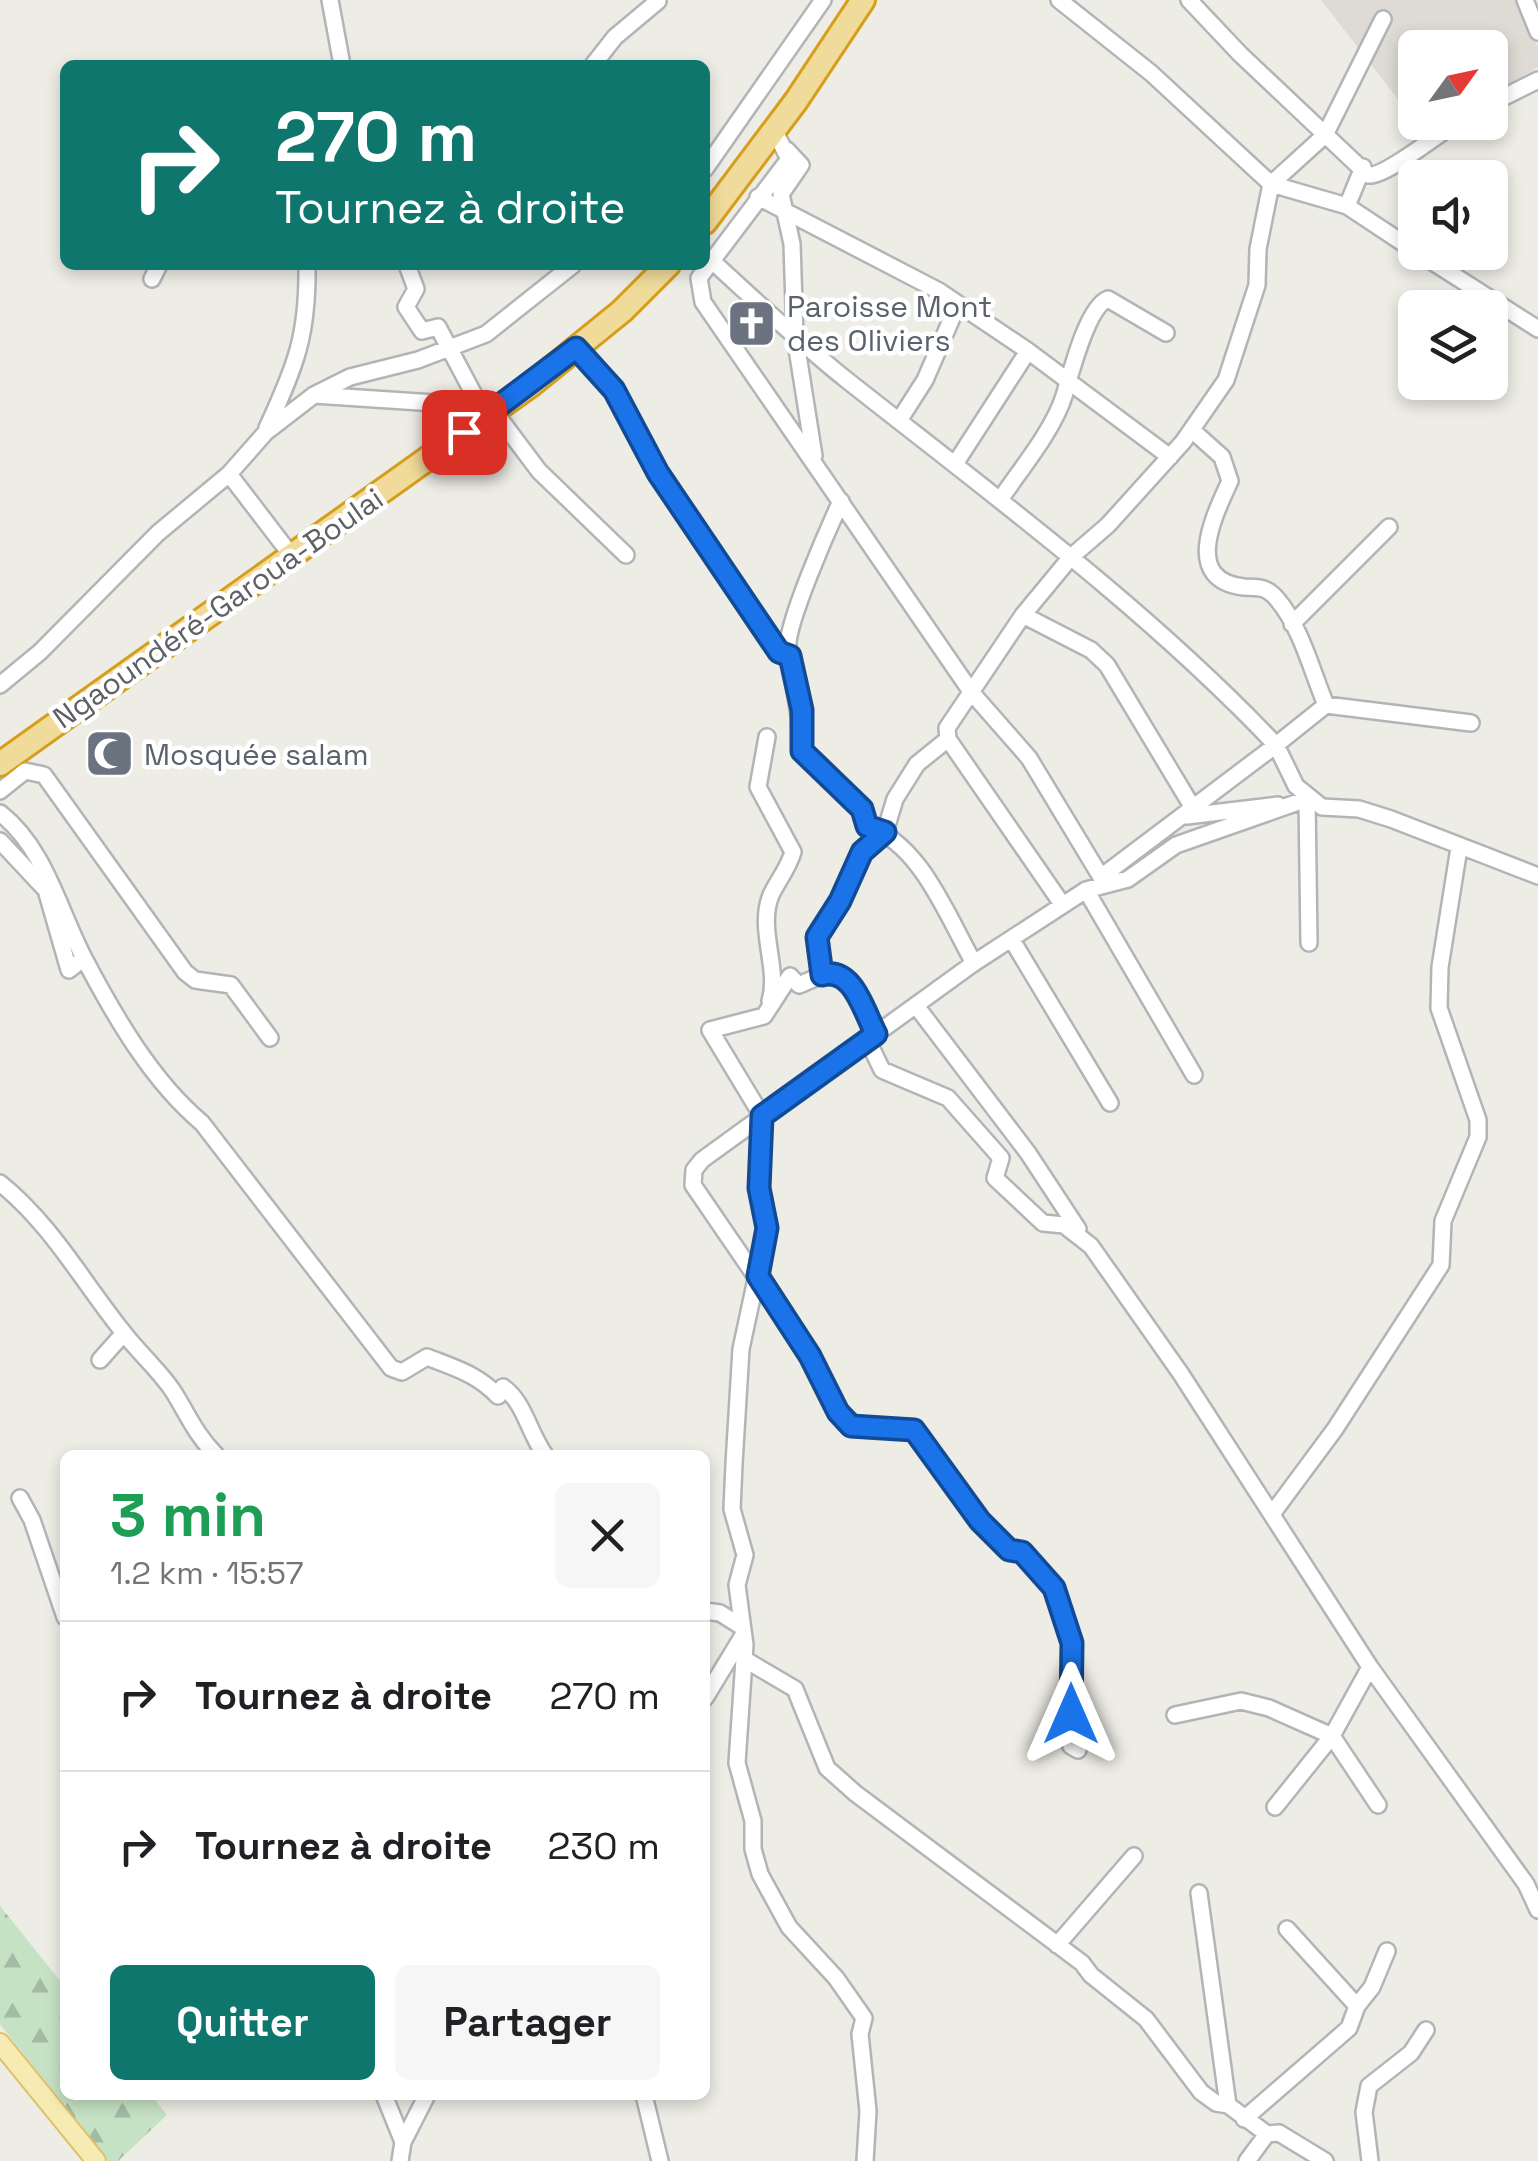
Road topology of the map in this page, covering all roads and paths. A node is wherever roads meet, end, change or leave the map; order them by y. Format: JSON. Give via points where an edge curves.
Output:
{"nodes":[{"id":1,"x":330,"y":0,"type":"edge"},
{"id":2,"x":823,"y":0,"type":"edge"},
{"id":3,"x":864,"y":0,"type":"edge"},
{"id":4,"x":1059,"y":0,"type":"edge"},
{"id":5,"x":1189,"y":0,"type":"edge"},
{"id":6,"x":1525,"y":0,"type":"edge"},
{"id":7,"x":658,"y":1,"type":"edge"},
{"id":8,"x":1383,"y":19,"type":"dead end"},
{"id":9,"x":1538,"y":32,"type":"edge"},
{"id":10,"x":346,"y":60,"type":"edge"},
{"id":11,"x":597,"y":60,"type":"edge"},
{"id":12,"x":1538,"y":80,"type":"edge"},
{"id":13,"x":1508,"y":95,"type":"edge"},
{"id":14,"x":1324,"y":134,"type":"junction"},
{"id":15,"x":780,"y":140,"type":"junction"},
{"id":16,"x":1432,"y":140,"type":"edge"},
{"id":17,"x":710,"y":162,"type":"edge"},
{"id":18,"x":1363,"y":167,"type":"junction"},
{"id":19,"x":1271,"y":184,"type":"junction"},
{"id":20,"x":758,"y":197,"type":"junction"},
{"id":21,"x":1347,"y":206,"type":"junction"},
{"id":22,"x":784,"y":213,"type":"junction"},
{"id":23,"x":710,"y":217,"type":"edge"},
{"id":24,"x":1398,"y":240,"type":"edge"},
{"id":25,"x":711,"y":260,"type":"joint"},
{"id":26,"x":307,"y":270,"type":"edge"},
{"id":27,"x":408,"y":270,"type":"edge"},
{"id":28,"x":567,"y":270,"type":"edge"},
{"id":29,"x":662,"y":270,"type":"edge"},
{"id":30,"x":704,"y":270,"type":"edge"},
{"id":31,"x":1445,"y":270,"type":"edge"},
{"id":32,"x":958,"y":304,"type":"junction"},
{"id":33,"x":1538,"y":329,"type":"edge"},
{"id":34,"x":1166,"y":333,"type":"dead end"},
{"id":35,"x":795,"y":336,"type":"junction"},
{"id":36,"x":448,"y":348,"type":"junction"},
{"id":37,"x":576,"y":348,"type":"junction"},
{"id":38,"x":1028,"y":351,"type":"junction"},
{"id":39,"x":1068,"y":381,"type":"junction"},
{"id":40,"x":314,"y":396,"type":"junction"},
{"id":41,"x":487,"y":408,"type":"junction"},
{"id":42,"x":900,"y":419,"type":"junction"},
{"id":43,"x":1192,"y":430,"type":"junction"},
{"id":44,"x":266,"y":432,"type":"junction"},
{"id":45,"x":1170,"y":456,"type":"junction"},
{"id":46,"x":815,"y":462,"type":"junction"},
{"id":47,"x":955,"y":464,"type":"junction"},
{"id":48,"x":229,"y":474,"type":"junction"},
{"id":49,"x":1000,"y":500,"type":"junction"},
{"id":50,"x":841,"y":501,"type":"junction"},
{"id":51,"x":1389,"y":527,"type":"dead end"},
{"id":52,"x":291,"y":555,"type":"junction"},
{"id":53,"x":626,"y":555,"type":"dead end"},
{"id":54,"x":1071,"y":558,"type":"junction"},
{"id":55,"x":1024,"y":615,"type":"junction"},
{"id":56,"x":1292,"y":624,"type":"junction"},
{"id":57,"x":790,"y":656,"type":"junction"},
{"id":58,"x":0,"y":685,"type":"edge"},
{"id":59,"x":972,"y":694,"type":"junction"},
{"id":60,"x":1326,"y":705,"type":"junction"},
{"id":61,"x":1471,"y":723,"type":"dead end"},
{"id":62,"x":767,"y":737,"type":"dead end"},
{"id":63,"x":948,"y":739,"type":"junction"},
{"id":64,"x":1276,"y":745,"type":"junction"},
{"id":65,"x":0,"y":764,"type":"edge"},
{"id":66,"x":0,"y":791,"type":"edge"},
{"id":67,"x":1307,"y":799,"type":"junction"},
{"id":68,"x":1193,"y":808,"type":"junction"},
{"id":69,"x":0,"y":814,"type":"edge"},
{"id":70,"x":1177,"y":820,"type":"junction"},
{"id":71,"x":885,"y":832,"type":"junction"},
{"id":72,"x":0,"y":841,"type":"edge"},
{"id":73,"x":1459,"y":848,"type":"junction"},
{"id":74,"x":1538,"y":876,"type":"edge"},
{"id":75,"x":1086,"y":890,"type":"junction"},
{"id":76,"x":1062,"y":904,"type":"junction"},
{"id":77,"x":1012,"y":940,"type":"junction"},
{"id":78,"x":1309,"y":943,"type":"dead end"},
{"id":79,"x":84,"y":958,"type":"junction"},
{"id":80,"x":974,"y":963,"type":"junction"},
{"id":81,"x":822,"y":975,"type":"junction"},
{"id":82,"x":918,"y":1007,"type":"junction"},
{"id":83,"x":767,"y":1010,"type":"junction"},
{"id":84,"x":876,"y":1034,"type":"junction"},
{"id":85,"x":270,"y":1038,"type":"dead end"},
{"id":86,"x":1194,"y":1076,"type":"dead end"},
{"id":87,"x":1110,"y":1103,"type":"dead end"},
{"id":88,"x":762,"y":1116,"type":"junction"},
{"id":89,"x":0,"y":1183,"type":"edge"},
{"id":90,"x":1080,"y":1235,"type":"junction"},
{"id":91,"x":758,"y":1276,"type":"junction"},
{"id":92,"x":124,"y":1334,"type":"junction"},
{"id":93,"x":100,"y":1360,"type":"dead end"},
{"id":94,"x":210,"y":1450,"type":"edge"},
{"id":95,"x":541,"y":1450,"type":"edge"},
{"id":96,"x":20,"y":1498,"type":"dead end"},
{"id":97,"x":1272,"y":1514,"type":"junction"},
{"id":98,"x":60,"y":1603,"type":"edge"},
{"id":99,"x":710,"y":1612,"type":"edge"},
{"id":100,"x":741,"y":1631,"type":"junction"},
{"id":101,"x":744,"y":1659,"type":"junction"},
{"id":102,"x":1370,"y":1667,"type":"junction"},
{"id":103,"x":710,"y":1689,"type":"edge"},
{"id":104,"x":1175,"y":1715,"type":"dead end"},
{"id":105,"x":1332,"y":1736,"type":"junction"},
{"id":106,"x":1078,"y":1750,"type":"dead end"},
{"id":107,"x":1378,"y":1805,"type":"dead end"},
{"id":108,"x":1275,"y":1807,"type":"dead end"},
{"id":109,"x":1134,"y":1856,"type":"dead end"},
{"id":110,"x":1199,"y":1893,"type":"dead end"},
{"id":111,"x":1538,"y":1910,"type":"edge"},
{"id":112,"x":1287,"y":1929,"type":"dead end"},
{"id":113,"x":1057,"y":1945,"type":"junction"},
{"id":114,"x":1387,"y":1952,"type":"dead end"},
{"id":115,"x":1357,"y":2006,"type":"junction"},
{"id":116,"x":1426,"y":2030,"type":"dead end"},
{"id":117,"x":0,"y":2043,"type":"edge"},
{"id":118,"x":386,"y":2100,"type":"edge"},
{"id":119,"x":424,"y":2100,"type":"edge"},
{"id":120,"x":645,"y":2100,"type":"edge"},
{"id":121,"x":1228,"y":2105,"type":"junction"},
{"id":122,"x":1244,"y":2119,"type":"junction"},
{"id":123,"x":1267,"y":2134,"type":"junction"},
{"id":124,"x":403,"y":2142,"type":"junction"},
{"id":125,"x":96,"y":2161,"type":"edge"},
{"id":126,"x":400,"y":2161,"type":"edge"},
{"id":127,"x":660,"y":2161,"type":"edge"},
{"id":128,"x":864,"y":2161,"type":"edge"},
{"id":129,"x":1248,"y":2161,"type":"edge"},
{"id":130,"x":1325,"y":2161,"type":"edge"},
{"id":131,"x":1370,"y":2161,"type":"edge"}],
"edges":[{"from":1,"to":10,"type":"street"},
{"from":2,"to":17,"type":"street"},
{"from":3,"to":15,"type":"highway"},
{"from":4,"to":19,"type":"street","via":[[1151,73]]},
{"from":5,"to":14,"type":"street"},
{"from":6,"to":9,"type":"street"},
{"from":7,"to":11,"type":"street"},
{"from":8,"to":14,"type":"street"},
{"from":12,"to":13,"type":"street"},
{"from":14,"to":18,"type":"street"},
{"from":14,"to":19,"type":"street"},
{"from":15,"to":20,"type":"street","via":[[789,159]]},
{"from":15,"to":22,"type":"street","via":[[801,164],[785,182]]},
{"from":15,"to":23,"type":"highway"},
{"from":16,"to":18,"type":"street","via":[[1378,177]]},
{"from":18,"to":21,"type":"street"},
{"from":19,"to":21,"type":"street"},
{"from":19,"to":43,"type":"street","via":[[1257,285],[1232,368]]},
{"from":20,"to":22,"type":"street"},
{"from":20,"to":25,"type":"street"},
{"from":21,"to":24,"type":"street"},
{"from":22,"to":32,"type":"street","via":[[883,259]]},
{"from":22,"to":35,"type":"street","via":[[792,244]]},
{"from":25,"to":35,"type":"street"},
{"from":26,"to":44,"type":"street","via":[[301,349]]},
{"from":27,"to":36,"type":"street","via":[[416,289],[406,306],[422,332],[438,327]]},
{"from":28,"to":36,"type":"street","via":[[486,334]]},
{"from":29,"to":37,"type":"highway","name":"Ngaoundéré-Garoua-Boulai"},
{"from":30,"to":46,"type":"street","via":[[703,302]]},
{"from":31,"to":33,"type":"street"},
{"from":32,"to":38,"type":"street"},
{"from":32,"to":42,"type":"street"},
{"from":34,"to":39,"type":"street","via":[[1104,299]]},
{"from":35,"to":42,"type":"street"},
{"from":35,"to":46,"type":"street"},
{"from":36,"to":40,"type":"street","via":[[350,377]]},
{"from":36,"to":41,"type":"street"},
{"from":37,"to":41,"type":"highway","name":"Ngaoundéré-Garoua-Boulai"},
{"from":37,"to":57,"type":"street","via":[[614,390],[658,473],[779,652]]},
{"from":38,"to":39,"type":"street"},
{"from":38,"to":47,"type":"street"},
{"from":39,"to":45,"type":"street"},
{"from":39,"to":49,"type":"street","via":[[1063,402],[1028,454],[1027,469]]},
{"from":40,"to":41,"type":"street"},
{"from":40,"to":44,"type":"street"},
{"from":41,"to":52,"type":"highway","name":"Ngaoundéré-Garoua-Boulai"},
{"from":41,"to":53,"type":"street"},
{"from":42,"to":47,"type":"street"},
{"from":43,"to":45,"type":"street"},
{"from":43,"to":56,"type":"street","via":[[1222,457],[1230,480],[1207,532],[1210,568],[1225,582],[1262,586]]},
{"from":44,"to":48,"type":"street"},
{"from":45,"to":54,"type":"street"},
{"from":46,"to":50,"type":"street"},
{"from":47,"to":49,"type":"street"},
{"from":48,"to":52,"type":"street"},
{"from":48,"to":58,"type":"street"},
{"from":49,"to":54,"type":"street"},
{"from":50,"to":57,"type":"street","via":[[789,637]]},
{"from":50,"to":59,"type":"street"},
{"from":51,"to":56,"type":"street"},
{"from":52,"to":65,"type":"highway","name":"Ngaoundéré-Garoua-Boulai"},
{"from":54,"to":55,"type":"street"},
{"from":54,"to":64,"type":"street","via":[[1210,675]]},
{"from":55,"to":59,"type":"street"},
{"from":55,"to":68,"type":"street","via":[[1106,664]]},
{"from":56,"to":60,"type":"street"},
{"from":57,"to":71,"type":"street","via":[[802,710],[802,751],[862,809],[867,826]]},
{"from":59,"to":63,"type":"street","via":[[947,728]]},
{"from":59,"to":70,"type":"street","via":[[1028,758],[1102,878]]},
{"from":60,"to":61,"type":"street"},
{"from":60,"to":64,"type":"street"},
{"from":62,"to":83,"type":"street","via":[[758,787],[793,852],[770,896],[766,952],[774,988]]},
{"from":63,"to":71,"type":"street","via":[[917,764],[894,799]]},
{"from":63,"to":76,"type":"street"},
{"from":64,"to":67,"type":"street"},
{"from":64,"to":68,"type":"street"},
{"from":66,"to":85,"type":"street","via":[[26,771],[44,775],[185,972],[231,985]]},
{"from":67,"to":70,"type":"street"},
{"from":67,"to":73,"type":"street","via":[[1322,807],[1359,809]]},
{"from":67,"to":75,"type":"street","via":[[1176,846],[1128,879]]},
{"from":67,"to":78,"type":"street"},
{"from":68,"to":70,"type":"street"},
{"from":69,"to":79,"type":"street","via":[[26,841]]},
{"from":71,"to":80,"type":"street","via":[[907,850]]},
{"from":71,"to":81,"type":"street","via":[[862,852],[817,937]]},
{"from":72,"to":79,"type":"street","via":[[46,890],[69,970]]},
{"from":73,"to":74,"type":"street"},
{"from":73,"to":97,"type":"street","via":[[1439,1008],[1478,1120],[1478,1138],[1447,1206],[1441,1265]]},
{"from":75,"to":76,"type":"street"},
{"from":75,"to":86,"type":"street"},
{"from":76,"to":77,"type":"street"},
{"from":77,"to":80,"type":"street"},
{"from":77,"to":87,"type":"street"},
{"from":79,"to":95,"type":"street","via":[[164,1088],[202,1123],[391,1368],[402,1372],[427,1357],[472,1373],[498,1396],[507,1390]]},
{"from":80,"to":82,"type":"street"},
{"from":81,"to":83,"type":"street","via":[[799,985],[790,976]]},
{"from":81,"to":84,"type":"street","via":[[834,974],[854,987]]},
{"from":82,"to":84,"type":"street"},
{"from":82,"to":90,"type":"street","via":[[1028,1153]]},
{"from":83,"to":88,"type":"street","via":[[710,1030]]},
{"from":84,"to":88,"type":"street"},
{"from":84,"to":90,"type":"street","via":[[870,1045],[882,1070],[938,1091],[988,1141],[1000,1158],[994,1178],[1001,1188],[1044,1223]]},
{"from":88,"to":91,"type":"street","via":[[759,1188],[767,1228]]},
{"from":88,"to":91,"type":"street","via":[[694,1170],[694,1185]]},
{"from":89,"to":92,"type":"street","via":[[40,1220]]},
{"from":90,"to":97,"type":"street","via":[[1182,1374]]},
{"from":91,"to":100,"type":"street","via":[[742,1349],[732,1509],[745,1555],[737,1585]]},
{"from":91,"to":106,"type":"street","via":[[851,1426],[914,1430],[980,1521],[1046,1576],[1072,1643],[1071,1746]]},
{"from":92,"to":93,"type":"street"},
{"from":92,"to":94,"type":"street","via":[[174,1392]]},
{"from":96,"to":98,"type":"street"},
{"from":97,"to":102,"type":"street"},
{"from":99,"to":100,"type":"street","via":[[720,1612]]},
{"from":100,"to":101,"type":"street"},
{"from":100,"to":103,"type":"street"},
{"from":101,"to":113,"type":"street","via":[[795,1690],[827,1768]]},
{"from":101,"to":128,"type":"street","via":[[736,1764],[753,1821],[753,1849],[788,1927],[862,2014]]},
{"from":102,"to":105,"type":"street"},
{"from":102,"to":111,"type":"street"},
{"from":104,"to":105,"type":"street","via":[[1241,1701]]},
{"from":105,"to":107,"type":"street"},
{"from":105,"to":108,"type":"street"},
{"from":109,"to":113,"type":"street"},
{"from":110,"to":121,"type":"street"},
{"from":112,"to":115,"type":"street"},
{"from":113,"to":121,"type":"street","via":[[1146,2019],[1202,2092]]},
{"from":114,"to":115,"type":"street"},
{"from":115,"to":122,"type":"street","via":[[1349,2028]]},
{"from":116,"to":131,"type":"street","via":[[1411,2053],[1369,2086],[1364,2112]]},
{"from":117,"to":125,"type":"main road"},
{"from":118,"to":124,"type":"street"},
{"from":119,"to":124,"type":"street"},
{"from":120,"to":127,"type":"street"},
{"from":121,"to":122,"type":"street"},
{"from":122,"to":123,"type":"street"},
{"from":123,"to":129,"type":"street"},
{"from":123,"to":130,"type":"street","via":[[1279,2133]]},
{"from":124,"to":126,"type":"street"}]}
